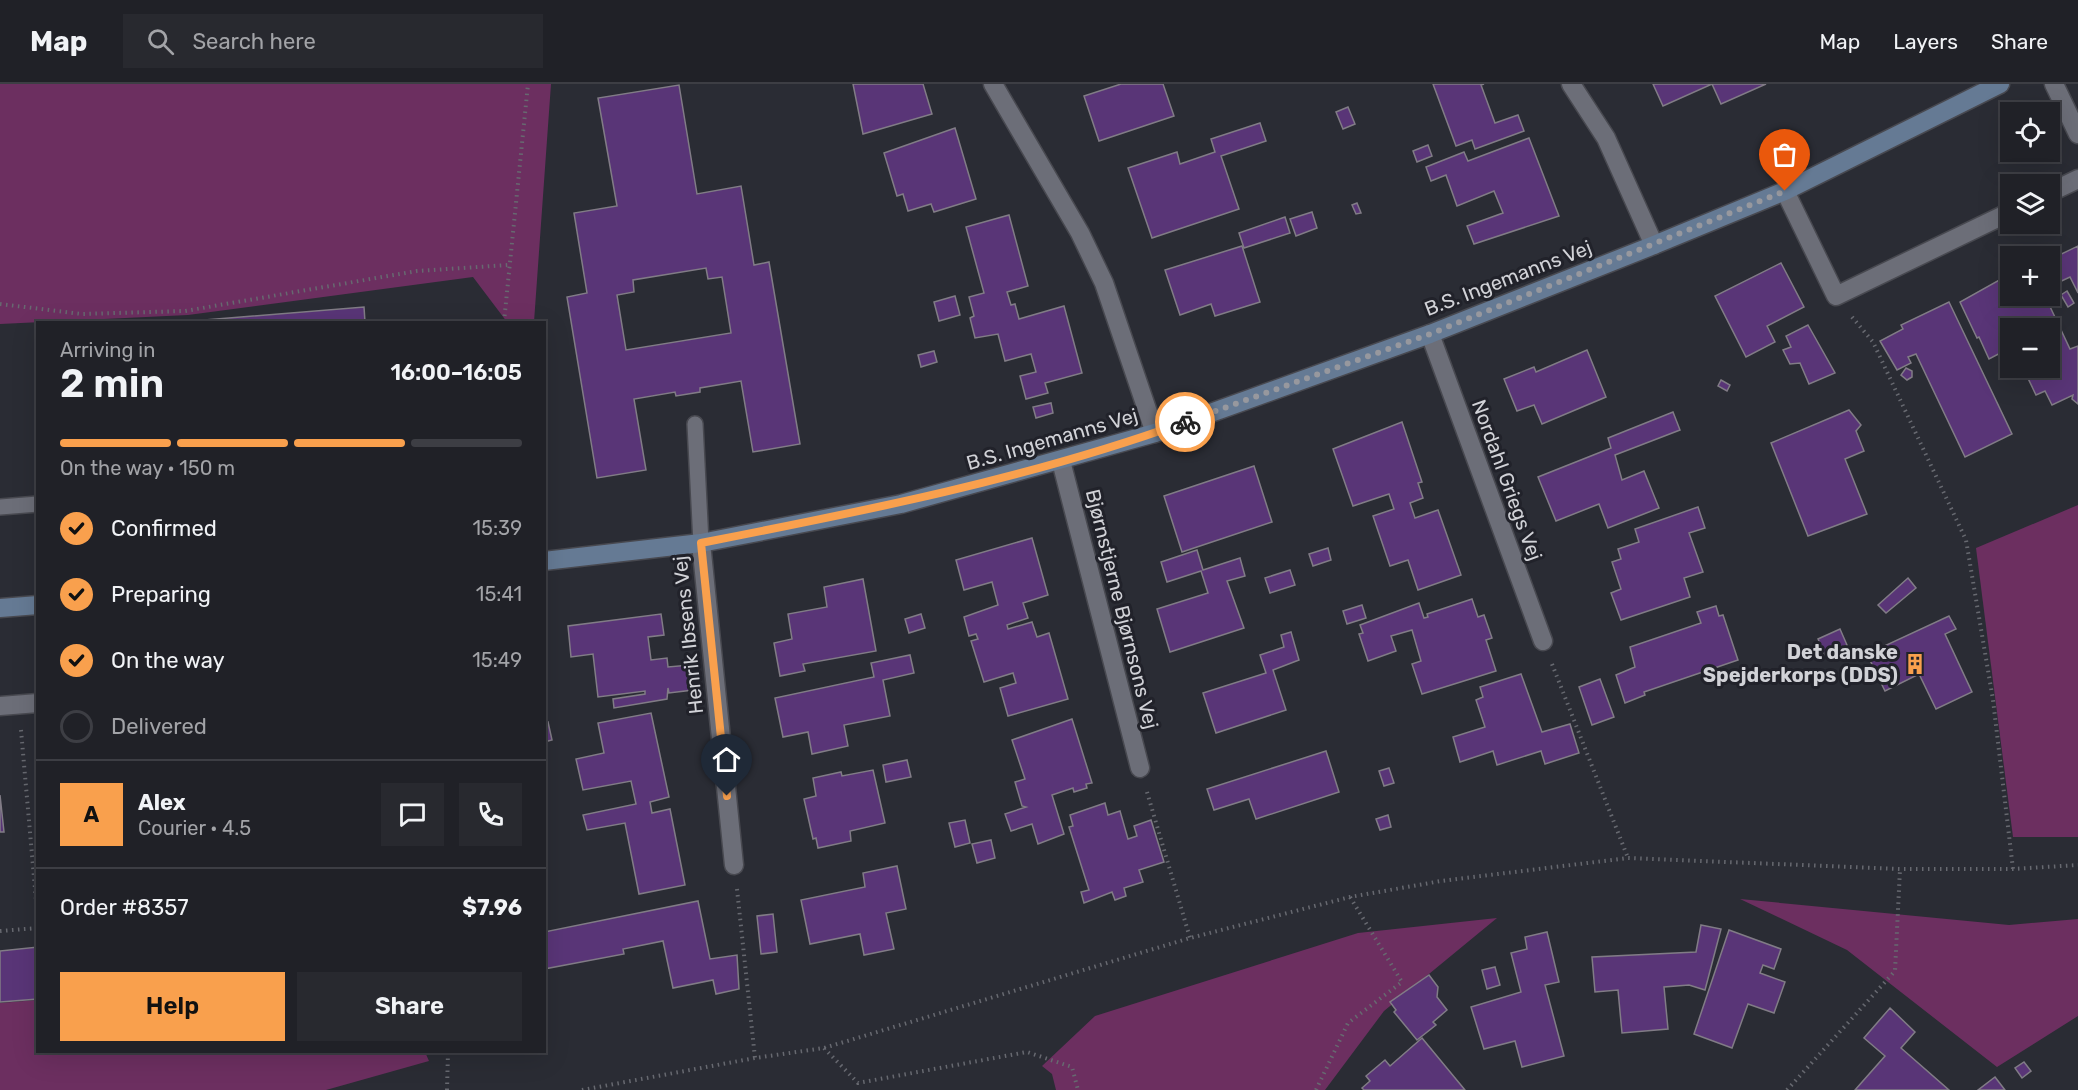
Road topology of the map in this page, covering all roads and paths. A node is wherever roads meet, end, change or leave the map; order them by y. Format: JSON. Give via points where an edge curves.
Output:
{"nodes":[{"id":1,"x":528,"y":84,"type":"edge"},
{"id":2,"x":993,"y":84,"type":"edge"},
{"id":3,"x":1571,"y":84,"type":"edge"},
{"id":4,"x":2000,"y":84,"type":"edge"},
{"id":5,"x":2054,"y":84,"type":"edge"},
{"id":6,"x":2078,"y":134,"type":"edge"},
{"id":7,"x":2078,"y":180,"type":"edge"},
{"id":8,"x":2060,"y":189,"type":"edge"},
{"id":9,"x":1785,"y":191,"type":"junction"},
{"id":10,"x":2000,"y":217,"type":"edge"},
{"id":11,"x":1654,"y":245,"type":"junction"},
{"id":12,"x":508,"y":265,"type":"junction"},
{"id":13,"x":1836,"y":296,"type":"junction"},
{"id":14,"x":0,"y":304,"type":"edge"},
{"id":15,"x":504,"y":321,"type":"edge"},
{"id":16,"x":1430,"y":334,"type":"junction"},
{"id":17,"x":695,"y":424,"type":"dead end"},
{"id":18,"x":1155,"y":433,"type":"junction"},
{"id":19,"x":1061,"y":461,"type":"junction"},
{"id":20,"x":36,"y":504,"type":"edge"},
{"id":21,"x":0,"y":507,"type":"edge"},
{"id":22,"x":701,"y":543,"type":"junction"},
{"id":23,"x":546,"y":561,"type":"edge"},
{"id":24,"x":36,"y":605,"type":"edge"},
{"id":25,"x":0,"y":608,"type":"edge"},
{"id":26,"x":1543,"y":641,"type":"joint"},
{"id":27,"x":36,"y":703,"type":"edge"},
{"id":28,"x":18,"y":704,"type":"junction"},
{"id":29,"x":0,"y":706,"type":"edge"},
{"id":30,"x":1140,"y":768,"type":"joint"},
{"id":31,"x":1628,"y":858,"type":"junction"},
{"id":32,"x":734,"y":865,"type":"joint"},
{"id":33,"x":2078,"y":865,"type":"edge"},
{"id":34,"x":1900,"y":869,"type":"junction"},
{"id":35,"x":2013,"y":869,"type":"junction"},
{"id":36,"x":1350,"y":897,"type":"junction"},
{"id":37,"x":36,"y":902,"type":"edge"},
{"id":38,"x":36,"y":928,"type":"edge"},
{"id":39,"x":0,"y":931,"type":"edge"},
{"id":40,"x":1190,"y":938,"type":"junction"},
{"id":41,"x":824,"y":1048,"type":"junction"},
{"id":42,"x":448,"y":1053,"type":"edge"},
{"id":43,"x":755,"y":1058,"type":"junction"},
{"id":44,"x":447,"y":1090,"type":"edge"},
{"id":45,"x":582,"y":1090,"type":"edge"},
{"id":46,"x":1078,"y":1090,"type":"edge"},
{"id":47,"x":1316,"y":1090,"type":"edge"},
{"id":48,"x":1787,"y":1090,"type":"edge"}],
"edges":[{"from":1,"to":12,"type":"path"},
{"from":2,"to":18,"type":"street","via":[[1080,233],[1104,283]]},
{"from":3,"to":11,"type":"street","via":[[1606,138]]},
{"from":4,"to":9,"type":"street","name":"B.S. Ingemanns Vej"},
{"from":5,"to":6,"type":"street"},
{"from":7,"to":8,"type":"street"},
{"from":9,"to":11,"type":"street","name":"B.S. Ingemanns Vej"},
{"from":9,"to":13,"type":"street"},
{"from":10,"to":13,"type":"street"},
{"from":11,"to":16,"type":"street","name":"B.S. Ingemanns Vej"},
{"from":12,"to":14,"type":"path","via":[[417,271],[185,311],[82,314]]},
{"from":12,"to":15,"type":"path"},
{"from":13,"to":35,"type":"path","via":[[1873,342],[1966,540],[1993,700]]},
{"from":16,"to":18,"type":"street","name":"B.S. Ingemanns Vej"},
{"from":16,"to":26,"type":"street","name":"Nordahl Griegs Vej"},
{"from":17,"to":22,"type":"lane"},
{"from":18,"to":19,"type":"street","name":"B.S. Ingemanns Vej"},
{"from":19,"to":22,"type":"street","name":"B.S. Ingemanns Vej","via":[[901,504]]},
{"from":19,"to":30,"type":"street","name":"Bjørnstjerne Bjørnsons Vej"},
{"from":20,"to":21,"type":"lane"},
{"from":22,"to":23,"type":"street","name":"B.S. Ingemanns Vej"},
{"from":22,"to":32,"type":"street","name":"Henrik Ibsens Vej"},
{"from":24,"to":25,"type":"street"},
{"from":26,"to":31,"type":"path"},
{"from":27,"to":28,"type":"street"},
{"from":28,"to":29,"type":"street"},
{"from":28,"to":37,"type":"path"},
{"from":30,"to":40,"type":"path"},
{"from":31,"to":34,"type":"path"},
{"from":31,"to":36,"type":"path","via":[[1441,881]]},
{"from":32,"to":43,"type":"path"},
{"from":33,"to":35,"type":"path"},
{"from":34,"to":35,"type":"path"},
{"from":34,"to":48,"type":"path","via":[[1894,971]]},
{"from":36,"to":40,"type":"path"},
{"from":36,"to":47,"type":"path","via":[[1402,982],[1348,1023]]},
{"from":38,"to":39,"type":"path"},
{"from":40,"to":41,"type":"path"},
{"from":41,"to":43,"type":"path"},
{"from":41,"to":46,"type":"path","via":[[858,1083],[1027,1052],[1072,1067]]},
{"from":42,"to":44,"type":"path"},
{"from":43,"to":45,"type":"path"}]}
